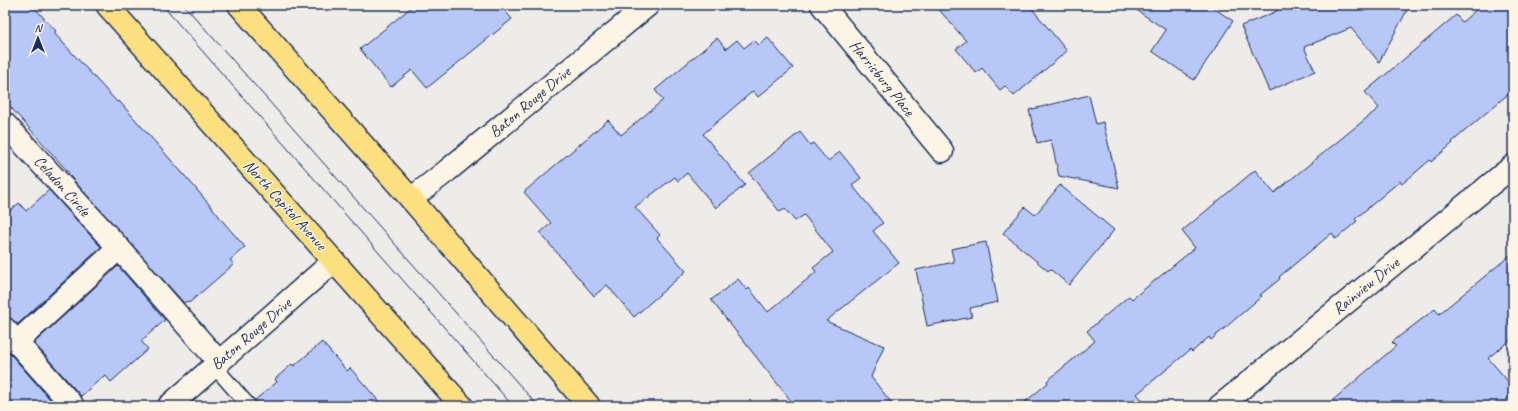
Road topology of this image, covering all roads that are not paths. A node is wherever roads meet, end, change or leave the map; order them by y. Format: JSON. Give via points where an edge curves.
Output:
{"nodes":[{"id":1,"x":107,"y":5,"type":"edge"},
{"id":2,"x":239,"y":5,"type":"edge"},
{"id":3,"x":648,"y":5,"type":"edge"},
{"id":4,"x":822,"y":5,"type":"edge"},
{"id":5,"x":5,"y":124,"type":"edge"},
{"id":6,"x":942,"y":151,"type":"dead end"},
{"id":7,"x":1513,"y":166,"type":"edge"},
{"id":8,"x":411,"y":199,"type":"junction"},
{"id":9,"x":119,"y":248,"type":"junction"},
{"id":10,"x":334,"y":261,"type":"junction"},
{"id":11,"x":11,"y":335,"type":"edge"},
{"id":12,"x":217,"y":364,"type":"junction"},
{"id":13,"x":73,"y":406,"type":"edge"},
{"id":14,"x":169,"y":406,"type":"edge"},
{"id":15,"x":249,"y":406,"type":"edge"},
{"id":16,"x":462,"y":406,"type":"edge"},
{"id":17,"x":589,"y":406,"type":"edge"},
{"id":18,"x":1220,"y":406,"type":"edge"}],
"edges":[{"from":1,"to":10,"type":"main road","name":"North Capitol Avenue"},
{"from":2,"to":8,"type":"main road"},
{"from":3,"to":8,"type":"street","name":"Baton Rouge Drive"},
{"from":4,"to":6,"type":"street","name":"Harrisburg Place"},
{"from":5,"to":9,"type":"street","name":"Celadon Circle"},
{"from":7,"to":18,"type":"street","name":"Rainview Drive"},
{"from":8,"to":17,"type":"main road"},
{"from":9,"to":11,"type":"street"},
{"from":9,"to":12,"type":"street","name":"Celadon Circle"},
{"from":10,"to":12,"type":"street","name":"Baton Rouge Drive"},
{"from":10,"to":16,"type":"main road","name":"North Capitol Avenue"},
{"from":11,"to":13,"type":"street"},
{"from":12,"to":14,"type":"street","name":"Baton Rouge Drive"},
{"from":12,"to":15,"type":"lane"}]}
